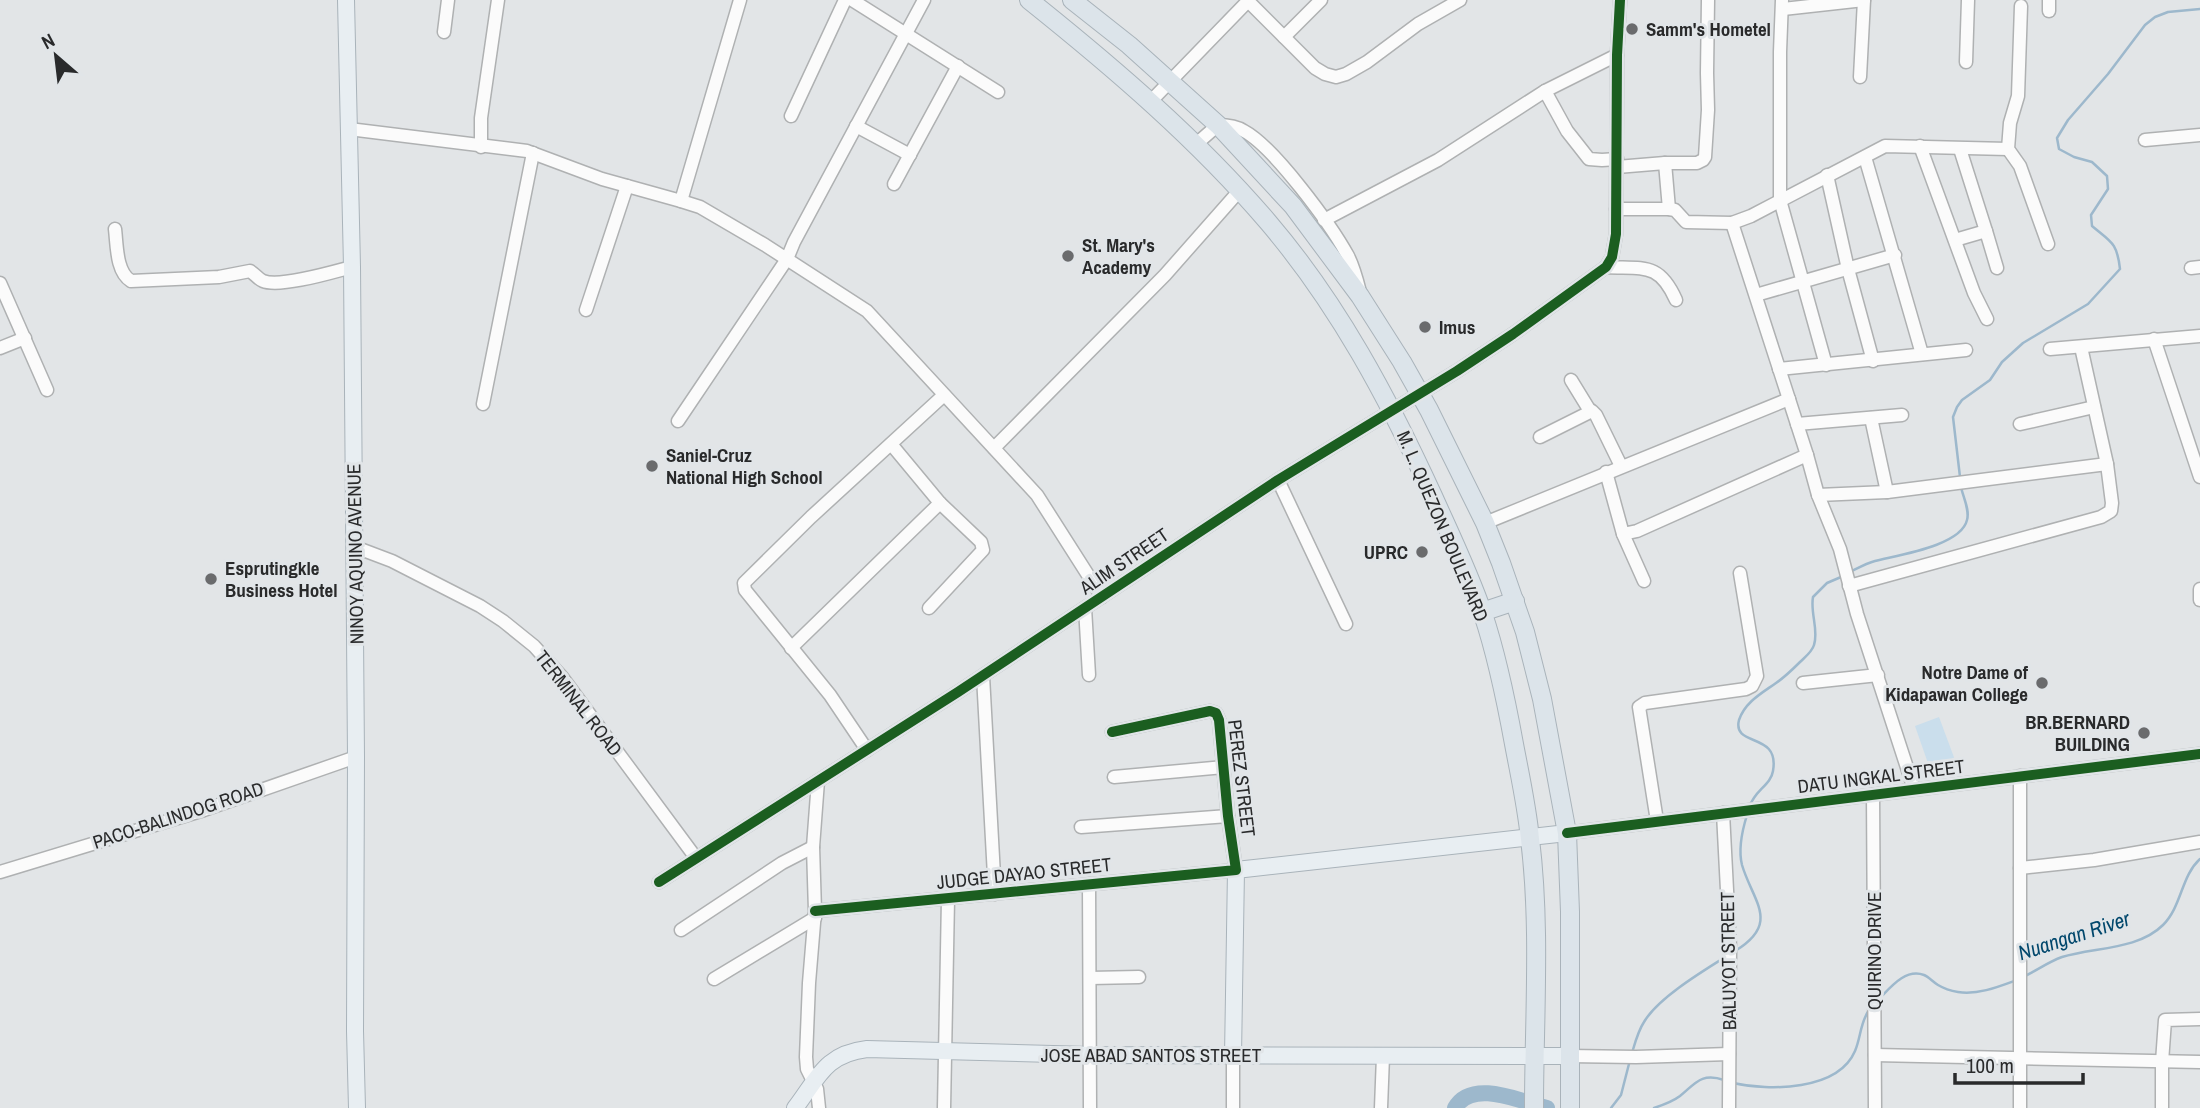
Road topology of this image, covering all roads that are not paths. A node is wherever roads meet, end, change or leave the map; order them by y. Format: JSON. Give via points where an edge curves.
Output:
{"nodes":[{"id":1,"x":346,"y":0,"type":"edge"},
{"id":2,"x":448,"y":0,"type":"edge"},
{"id":3,"x":498,"y":0,"type":"edge"},
{"id":4,"x":740,"y":0,"type":"edge"},
{"id":5,"x":845,"y":0,"type":"edge"},
{"id":6,"x":852,"y":0,"type":"edge"},
{"id":7,"x":924,"y":0,"type":"edge"},
{"id":8,"x":1029,"y":0,"type":"edge"},
{"id":9,"x":1072,"y":0,"type":"edge"},
{"id":10,"x":1321,"y":0,"type":"edge"},
{"id":11,"x":1460,"y":0,"type":"edge"},
{"id":12,"x":1620,"y":0,"type":"edge"},
{"id":13,"x":1709,"y":0,"type":"edge"},
{"id":14,"x":1864,"y":0,"type":"edge"},
{"id":15,"x":1968,"y":0,"type":"edge"},
{"id":16,"x":1248,"y":1,"type":"edge"},
{"id":17,"x":1782,"y":4,"type":"edge"},
{"id":18,"x":2021,"y":6,"type":"dead end"},
{"id":19,"x":444,"y":32,"type":"dead end"},
{"id":20,"x":906,"y":32,"type":"junction"},
{"id":21,"x":1284,"y":37,"type":"junction"},
{"id":22,"x":1617,"y":55,"type":"junction"},
{"id":23,"x":1966,"y":62,"type":"dead end"},
{"id":24,"x":958,"y":66,"type":"junction"},
{"id":25,"x":1860,"y":77,"type":"dead end"},
{"id":26,"x":1170,"y":80,"type":"junction"},
{"id":27,"x":1545,"y":91,"type":"junction"},
{"id":28,"x":999,"y":92,"type":"dead end"},
{"id":29,"x":1151,"y":101,"type":"junction"},
{"id":30,"x":791,"y":116,"type":"dead end"},
{"id":31,"x":1218,"y":125,"type":"junction"},
{"id":32,"x":856,"y":126,"type":"junction"},
{"id":33,"x":349,"y":129,"type":"junction"},
{"id":34,"x":2200,"y":135,"type":"edge"},
{"id":35,"x":2145,"y":140,"type":"dead end"},
{"id":36,"x":1195,"y":145,"type":"junction"},
{"id":37,"x":1920,"y":146,"type":"junction"},
{"id":38,"x":481,"y":147,"type":"junction"},
{"id":39,"x":1960,"y":149,"type":"junction"},
{"id":40,"x":2008,"y":149,"type":"junction"},
{"id":41,"x":533,"y":153,"type":"junction"},
{"id":42,"x":910,"y":155,"type":"junction"},
{"id":43,"x":1865,"y":157,"type":"junction"},
{"id":44,"x":1617,"y":163,"type":"junction"},
{"id":45,"x":1665,"y":163,"type":"junction"},
{"id":46,"x":1827,"y":175,"type":"junction"},
{"id":47,"x":894,"y":184,"type":"dead end"},
{"id":48,"x":627,"y":186,"type":"junction"},
{"id":49,"x":1240,"y":190,"type":"junction"},
{"id":50,"x":1780,"y":200,"type":"junction"},
{"id":51,"x":681,"y":201,"type":"junction"},
{"id":52,"x":1616,"y":209,"type":"junction"},
{"id":53,"x":1669,"y":209,"type":"junction"},
{"id":54,"x":1324,"y":220,"type":"junction"},
{"id":55,"x":1732,"y":223,"type":"junction"},
{"id":56,"x":115,"y":229,"type":"dead end"},
{"id":57,"x":1986,"y":232,"type":"junction"},
{"id":58,"x":1955,"y":240,"type":"junction"},
{"id":59,"x":2048,"y":244,"type":"dead end"},
{"id":60,"x":1895,"y":255,"type":"junction"},
{"id":61,"x":787,"y":259,"type":"junction"},
{"id":62,"x":352,"y":267,"type":"junction"},
{"id":63,"x":1606,"y":267,"type":"junction"},
{"id":64,"x":1848,"y":268,"type":"junction"},
{"id":65,"x":1997,"y":268,"type":"dead end"},
{"id":66,"x":1802,"y":282,"type":"junction"},
{"id":67,"x":0,"y":284,"type":"edge"},
{"id":68,"x":1756,"y":295,"type":"junction"},
{"id":69,"x":1360,"y":296,"type":"junction"},
{"id":70,"x":1676,"y":300,"type":"dead end"},
{"id":71,"x":586,"y":310,"type":"dead end"},
{"id":72,"x":1987,"y":319,"type":"dead end"},
{"id":73,"x":2200,"y":335,"type":"edge"},
{"id":74,"x":25,"y":338,"type":"junction"},
{"id":75,"x":2154,"y":339,"type":"junction"},
{"id":76,"x":2081,"y":347,"type":"junction"},
{"id":77,"x":0,"y":348,"type":"edge"},
{"id":78,"x":2050,"y":349,"type":"dead end"},
{"id":79,"x":1966,"y":350,"type":"dead end"},
{"id":80,"x":1922,"y":354,"type":"junction"},
{"id":81,"x":1873,"y":361,"type":"junction"},
{"id":82,"x":1826,"y":365,"type":"junction"},
{"id":83,"x":1779,"y":369,"type":"junction"},
{"id":84,"x":1571,"y":380,"type":"dead end"},
{"id":85,"x":47,"y":390,"type":"dead end"},
{"id":86,"x":1420,"y":394,"type":"junction"},
{"id":87,"x":944,"y":395,"type":"junction"},
{"id":88,"x":1789,"y":399,"type":"junction"},
{"id":89,"x":483,"y":404,"type":"dead end"},
{"id":90,"x":2094,"y":407,"type":"junction"},
{"id":91,"x":1393,"y":410,"type":"junction"},
{"id":92,"x":1590,"y":411,"type":"junction"},
{"id":93,"x":1902,"y":415,"type":"dead end"},
{"id":94,"x":1871,"y":418,"type":"junction"},
{"id":95,"x":678,"y":421,"type":"dead end"},
{"id":96,"x":1797,"y":424,"type":"junction"},
{"id":97,"x":2020,"y":424,"type":"dead end"},
{"id":98,"x":1540,"y":437,"type":"dead end"},
{"id":99,"x":891,"y":444,"type":"junction"},
{"id":100,"x":994,"y":448,"type":"junction"},
{"id":101,"x":1807,"y":455,"type":"junction"},
{"id":102,"x":2107,"y":464,"type":"junction"},
{"id":103,"x":1621,"y":466,"type":"junction"},
{"id":104,"x":1605,"y":472,"type":"junction"},
{"id":105,"x":2200,"y":477,"type":"edge"},
{"id":106,"x":1278,"y":480,"type":"junction"},
{"id":107,"x":1888,"y":492,"type":"junction"},
{"id":108,"x":1818,"y":495,"type":"junction"},
{"id":109,"x":940,"y":503,"type":"junction"},
{"id":110,"x":1485,"y":523,"type":"junction"},
{"id":111,"x":1623,"y":534,"type":"junction"},
{"id":112,"x":355,"y":547,"type":"junction"},
{"id":113,"x":1740,"y":573,"type":"dead end"},
{"id":114,"x":1644,"y":581,"type":"dead end"},
{"id":115,"x":1848,"y":583,"type":"junction"},
{"id":116,"x":2200,"y":589,"type":"edge"},
{"id":117,"x":1102,"y":597,"type":"junction"},
{"id":118,"x":2200,"y":600,"type":"edge"},
{"id":119,"x":1515,"y":601,"type":"junction"},
{"id":120,"x":929,"y":608,"type":"dead end"},
{"id":121,"x":1085,"y":608,"type":"junction"},
{"id":122,"x":1482,"y":612,"type":"junction"},
{"id":123,"x":1346,"y":624,"type":"dead end"},
{"id":124,"x":791,"y":648,"type":"junction"},
{"id":125,"x":1089,"y":675,"type":"dead end"},
{"id":126,"x":1878,"y":675,"type":"junction"},
{"id":127,"x":983,"y":676,"type":"junction"},
{"id":128,"x":1803,"y":683,"type":"dead end"},
{"id":129,"x":1112,"y":732,"type":"dead end"},
{"id":130,"x":867,"y":750,"type":"junction"},
{"id":131,"x":2200,"y":754,"type":"edge"},
{"id":132,"x":356,"y":757,"type":"junction"},
{"id":133,"x":1224,"y":767,"type":"junction"},
{"id":134,"x":2020,"y":776,"type":"junction"},
{"id":135,"x":1114,"y":777,"type":"dead end"},
{"id":136,"x":818,"y":781,"type":"junction"},
{"id":137,"x":1914,"y":789,"type":"junction"},
{"id":138,"x":1873,"y":794,"type":"junction"},
{"id":139,"x":1723,"y":813,"type":"junction"},
{"id":140,"x":1228,"y":816,"type":"junction"},
{"id":141,"x":1657,"y":821,"type":"junction"},
{"id":142,"x":1081,"y":827,"type":"dead end"},
{"id":143,"x":1567,"y":833,"type":"junction"},
{"id":144,"x":1530,"y":837,"type":"junction"},
{"id":145,"x":2200,"y":842,"type":"edge"},
{"id":146,"x":813,"y":847,"type":"junction"},
{"id":147,"x":695,"y":858,"type":"junction"},
{"id":148,"x":2020,"y":868,"type":"junction"},
{"id":149,"x":1236,"y":870,"type":"junction"},
{"id":150,"x":0,"y":872,"type":"edge"},
{"id":151,"x":659,"y":882,"type":"dead end"},
{"id":152,"x":1089,"y":884,"type":"junction"},
{"id":153,"x":995,"y":894,"type":"junction"},
{"id":154,"x":948,"y":899,"type":"junction"},
{"id":155,"x":815,"y":915,"type":"junction"},
{"id":156,"x":681,"y":930,"type":"dead end"},
{"id":157,"x":1139,"y":977,"type":"dead end"},
{"id":158,"x":1090,"y":978,"type":"junction"},
{"id":159,"x":714,"y":979,"type":"dead end"},
{"id":160,"x":2200,"y":1018,"type":"edge"},
{"id":161,"x":945,"y":1052,"type":"junction"},
{"id":162,"x":1729,"y":1054,"type":"junction"},
{"id":163,"x":1090,"y":1055,"type":"junction"},
{"id":164,"x":1875,"y":1055,"type":"junction"},
{"id":165,"x":1233,"y":1056,"type":"junction"},
{"id":166,"x":1383,"y":1056,"type":"junction"},
{"id":167,"x":1534,"y":1056,"type":"junction"},
{"id":168,"x":1569,"y":1056,"type":"junction"},
{"id":169,"x":2020,"y":1059,"type":"junction"},
{"id":170,"x":2162,"y":1062,"type":"junction"},
{"id":171,"x":2200,"y":1062,"type":"edge"},
{"id":172,"x":813,"y":1082,"type":"junction"},
{"id":173,"x":1534,"y":1102,"type":"edge"},
{"id":174,"x":1570,"y":1105,"type":"edge"},
{"id":175,"x":358,"y":1108,"type":"edge"},
{"id":176,"x":795,"y":1108,"type":"edge"},
{"id":177,"x":819,"y":1108,"type":"edge"},
{"id":178,"x":944,"y":1108,"type":"edge"},
{"id":179,"x":1090,"y":1108,"type":"edge"},
{"id":180,"x":1233,"y":1108,"type":"edge"},
{"id":181,"x":1381,"y":1108,"type":"edge"},
{"id":182,"x":1728,"y":1108,"type":"edge"},
{"id":183,"x":1875,"y":1108,"type":"edge"},
{"id":184,"x":2020,"y":1108,"type":"edge"},
{"id":185,"x":2162,"y":1108,"type":"edge"}],
"edges":[{"from":1,"to":33,"type":"main road","name":"NINOY AQUINO AVENUE"},
{"from":2,"to":19,"type":"street"},
{"from":3,"to":38,"type":"street"},
{"from":4,"to":51,"type":"street"},
{"from":5,"to":30,"type":"street"},
{"from":6,"to":20,"type":"street"},
{"from":7,"to":20,"type":"street"},
{"from":8,"to":29,"type":"highway","name":"M. L. QUEZON BOULEVARD"},
{"from":9,"to":26,"type":"highway","name":"M. L. QUEZON BOULEVARD"},
{"from":10,"to":21,"type":"street"},
{"from":11,"to":21,"type":"street","via":[[1356,69],[1336,77],[1315,68]]},
{"from":12,"to":22,"type":"street"},
{"from":13,"to":45,"type":"street","via":[[1705,157],[1697,163]]},
{"from":14,"to":17,"type":"street"},
{"from":14,"to":25,"type":"street"},
{"from":15,"to":23,"type":"street"},
{"from":16,"to":21,"type":"street"},
{"from":16,"to":26,"type":"street"},
{"from":17,"to":50,"type":"street"},
{"from":18,"to":40,"type":"street","via":[[2018,96]]},
{"from":20,"to":24,"type":"street"},
{"from":20,"to":32,"type":"street"},
{"from":22,"to":27,"type":"street"},
{"from":22,"to":44,"type":"street"},
{"from":24,"to":28,"type":"street"},
{"from":24,"to":42,"type":"street"},
{"from":26,"to":29,"type":"street"},
{"from":26,"to":31,"type":"highway","name":"M. L. QUEZON BOULEVARD"},
{"from":27,"to":44,"type":"street","via":[[1589,159]]},
{"from":27,"to":54,"type":"street","via":[[1438,160]]},
{"from":29,"to":36,"type":"highway","name":"M. L. QUEZON BOULEVARD"},
{"from":31,"to":36,"type":"street"},
{"from":31,"to":54,"type":"street","via":[[1234,126],[1255,138]]},
{"from":31,"to":69,"type":"highway","name":"M. L. QUEZON BOULEVARD","via":[[1293,206]]},
{"from":32,"to":42,"type":"street"},
{"from":32,"to":61,"type":"street"},
{"from":33,"to":38,"type":"street"},
{"from":33,"to":62,"type":"main road","name":"NINOY AQUINO AVENUE"},
{"from":34,"to":35,"type":"street"},
{"from":36,"to":49,"type":"highway","name":"M. L. QUEZON BOULEVARD"},
{"from":37,"to":39,"type":"street"},
{"from":37,"to":43,"type":"street","via":[[1885,146]]},
{"from":37,"to":58,"type":"street"},
{"from":38,"to":41,"type":"street"},
{"from":39,"to":40,"type":"street"},
{"from":39,"to":57,"type":"street"},
{"from":40,"to":59,"type":"street","via":[[2020,166]]},
{"from":41,"to":48,"type":"street"},
{"from":41,"to":89,"type":"street"},
{"from":42,"to":47,"type":"street"},
{"from":43,"to":46,"type":"street"},
{"from":43,"to":60,"type":"street"},
{"from":44,"to":45,"type":"street"},
{"from":44,"to":52,"type":"street"},
{"from":45,"to":53,"type":"street"},
{"from":46,"to":50,"type":"street"},
{"from":46,"to":64,"type":"street"},
{"from":48,"to":51,"type":"street"},
{"from":48,"to":71,"type":"street"},
{"from":49,"to":91,"type":"highway","name":"M. L. QUEZON BOULEVARD","via":[[1337,314]]},
{"from":49,"to":100,"type":"street","via":[[1165,275]]},
{"from":50,"to":55,"type":"street"},
{"from":50,"to":66,"type":"street"},
{"from":51,"to":61,"type":"street","via":[[708,211]]},
{"from":52,"to":53,"type":"street"},
{"from":52,"to":63,"type":"street","via":[[1614,247]]},
{"from":53,"to":55,"type":"street","via":[[1686,222]]},
{"from":54,"to":69,"type":"street","via":[[1354,270]]},
{"from":55,"to":68,"type":"street"},
{"from":56,"to":62,"type":"street","via":[[121,270],[131,281],[250,271],[264,281],[276,282]]},
{"from":57,"to":58,"type":"street"},
{"from":57,"to":65,"type":"street"},
{"from":58,"to":72,"type":"street"},
{"from":60,"to":64,"type":"street"},
{"from":60,"to":80,"type":"street"},
{"from":61,"to":87,"type":"street","via":[[866,311]]},
{"from":61,"to":95,"type":"street"},
{"from":62,"to":112,"type":"main road","name":"NINOY AQUINO AVENUE"},
{"from":63,"to":70,"type":"street","via":[[1658,273]]},
{"from":63,"to":86,"type":"street","name":"ALIM STREET"},
{"from":64,"to":66,"type":"street"},
{"from":64,"to":81,"type":"street"},
{"from":66,"to":68,"type":"street"},
{"from":66,"to":82,"type":"street"},
{"from":67,"to":74,"type":"street"},
{"from":68,"to":83,"type":"street"},
{"from":69,"to":86,"type":"highway","name":"M. L. QUEZON BOULEVARD"},
{"from":73,"to":75,"type":"street"},
{"from":74,"to":77,"type":"street"},
{"from":74,"to":85,"type":"street"},
{"from":75,"to":76,"type":"street"},
{"from":75,"to":105,"type":"street"},
{"from":76,"to":78,"type":"street"},
{"from":76,"to":90,"type":"street"},
{"from":79,"to":80,"type":"street"},
{"from":80,"to":81,"type":"street"},
{"from":81,"to":82,"type":"street"},
{"from":82,"to":83,"type":"street"},
{"from":83,"to":88,"type":"street"},
{"from":84,"to":92,"type":"street"},
{"from":86,"to":91,"type":"street","name":"ALIM STREET"},
{"from":86,"to":110,"type":"highway","name":"M. L. QUEZON BOULEVARD"},
{"from":87,"to":99,"type":"street"},
{"from":87,"to":100,"type":"street"},
{"from":88,"to":96,"type":"street"},
{"from":88,"to":103,"type":"street"},
{"from":90,"to":97,"type":"street"},
{"from":90,"to":102,"type":"street"},
{"from":91,"to":106,"type":"street","name":"ALIM STREET"},
{"from":91,"to":122,"type":"highway","name":"M. L. QUEZON BOULEVARD"},
{"from":92,"to":98,"type":"street"},
{"from":92,"to":103,"type":"street"},
{"from":93,"to":94,"type":"street"},
{"from":94,"to":96,"type":"street"},
{"from":94,"to":107,"type":"street"},
{"from":96,"to":101,"type":"street"},
{"from":99,"to":109,"type":"street"},
{"from":99,"to":124,"type":"street","via":[[744,583]]},
{"from":100,"to":117,"type":"street","via":[[1037,495]]},
{"from":101,"to":108,"type":"street"},
{"from":101,"to":111,"type":"street"},
{"from":102,"to":107,"type":"street"},
{"from":102,"to":115,"type":"street","via":[[2112,503],[2108,514],[1968,555]]},
{"from":103,"to":104,"type":"street"},
{"from":104,"to":110,"type":"street"},
{"from":104,"to":111,"type":"street"},
{"from":106,"to":117,"type":"street","name":"ALIM STREET"},
{"from":106,"to":123,"type":"street"},
{"from":107,"to":108,"type":"street"},
{"from":108,"to":115,"type":"street","via":[[1835,534]]},
{"from":109,"to":120,"type":"street","via":[[984,546]]},
{"from":109,"to":124,"type":"street"},
{"from":110,"to":119,"type":"highway","name":"M. L. QUEZON BOULEVARD"},
{"from":111,"to":114,"type":"street"},
{"from":112,"to":132,"type":"main road","name":"NINOY AQUINO AVENUE"},
{"from":112,"to":147,"type":"street","name":"TERMINAL ROAD","via":[[480,606],[534,646],[562,677]]},
{"from":113,"to":141,"type":"street","via":[[1755,682],[1746,689],[1639,707]]},
{"from":115,"to":126,"type":"street"},
{"from":116,"to":118,"type":"street"},
{"from":117,"to":121,"type":"street","name":"ALIM STREET"},
{"from":119,"to":122,"type":"highway"},
{"from":119,"to":143,"type":"highway","name":"M. L. QUEZON BOULEVARD","via":[[1542,699]]},
{"from":121,"to":125,"type":"street"},
{"from":121,"to":127,"type":"street","name":"ALIM STREET"},
{"from":122,"to":144,"type":"highway","name":"M. L. QUEZON BOULEVARD","via":[[1507,707]]},
{"from":124,"to":130,"type":"street"},
{"from":126,"to":128,"type":"street"},
{"from":126,"to":137,"type":"street"},
{"from":127,"to":130,"type":"street","name":"ALIM STREET"},
{"from":127,"to":153,"type":"street"},
{"from":129,"to":133,"type":"street","name":"PEREZ STREET","via":[[1215,712]]},
{"from":130,"to":136,"type":"street","name":"ALIM STREET"},
{"from":131,"to":134,"type":"street","name":"DATU INGKAL STREET"},
{"from":132,"to":150,"type":"street","name":"PACO-BALINDOG ROAD","via":[[204,810]]},
{"from":132,"to":175,"type":"main road","name":"NINOY AQUINO AVENUE"},
{"from":133,"to":135,"type":"street"},
{"from":133,"to":140,"type":"street","name":"PEREZ STREET"},
{"from":134,"to":137,"type":"street","name":"DATU INGKAL STREET"},
{"from":134,"to":148,"type":"street"},
{"from":136,"to":146,"type":"street"},
{"from":136,"to":147,"type":"street","name":"ALIM STREET"},
{"from":137,"to":138,"type":"street","name":"DATU INGKAL STREET"},
{"from":138,"to":139,"type":"street","name":"DATU INGKAL STREET"},
{"from":138,"to":164,"type":"street","name":"QUIRINO DRIVE"},
{"from":139,"to":141,"type":"street","name":"DATU INGKAL STREET"},
{"from":139,"to":162,"type":"street","name":"BALUYOT STREET","via":[[1730,948]]},
{"from":140,"to":142,"type":"street"},
{"from":140,"to":149,"type":"street","name":"PEREZ STREET"},
{"from":141,"to":143,"type":"street","name":"DATU INGKAL STREET"},
{"from":143,"to":144,"type":"main road","name":"JUDGE DAYAO STREET"},
{"from":143,"to":168,"type":"highway","name":"M. L. QUEZON BOULEVARD"},
{"from":144,"to":149,"type":"main road","name":"JUDGE DAYAO STREET"},
{"from":144,"to":167,"type":"highway","name":"M. L. QUEZON BOULEVARD","via":[[1535,913]]},
{"from":145,"to":148,"type":"street"},
{"from":146,"to":155,"type":"street"},
{"from":146,"to":156,"type":"street","via":[[792,856]]},
{"from":147,"to":151,"type":"street","name":"ALIM STREET"},
{"from":148,"to":169,"type":"street"},
{"from":149,"to":152,"type":"street","name":"JUDGE DAYAO STREET"},
{"from":149,"to":165,"type":"main road","name":"PEREZ STREET"},
{"from":152,"to":153,"type":"street","name":"JUDGE DAYAO STREET"},
{"from":152,"to":158,"type":"street"},
{"from":153,"to":154,"type":"street","name":"JUDGE DAYAO STREET"},
{"from":154,"to":155,"type":"street","name":"JUDGE DAYAO STREET"},
{"from":154,"to":161,"type":"street"},
{"from":155,"to":159,"type":"street"},
{"from":155,"to":172,"type":"street","via":[[806,1057]]},
{"from":157,"to":158,"type":"street"},
{"from":158,"to":163,"type":"street"},
{"from":160,"to":170,"type":"street","via":[[2165,1020]]},
{"from":161,"to":163,"type":"main road","name":"JOSE ABAD SANTOS STREET"},
{"from":161,"to":172,"type":"main road","name":"JOSE ABAD SANTOS STREET","via":[[852,1051],[832,1061]]},
{"from":161,"to":178,"type":"street"},
{"from":162,"to":168,"type":"street"},
{"from":162,"to":182,"type":"street","name":"BALUYOT STREET"},
{"from":163,"to":165,"type":"main road","name":"JOSE ABAD SANTOS STREET"},
{"from":163,"to":179,"type":"street"},
{"from":164,"to":169,"type":"street"},
{"from":164,"to":183,"type":"street","name":"QUIRINO DRIVE"},
{"from":165,"to":166,"type":"main road","name":"JOSE ABAD SANTOS STREET"},
{"from":165,"to":180,"type":"street","name":"PEREZ STREET"},
{"from":166,"to":167,"type":"main road","name":"JOSE ABAD SANTOS STREET"},
{"from":166,"to":181,"type":"street"},
{"from":167,"to":168,"type":"main road","name":"JOSE ABAD SANTOS STREET"},
{"from":167,"to":173,"type":"highway","name":"M. L. QUEZON BOULEVARD"},
{"from":168,"to":174,"type":"highway","name":"M. L. QUEZON BOULEVARD"},
{"from":169,"to":170,"type":"street"},
{"from":169,"to":184,"type":"street"},
{"from":170,"to":171,"type":"street"},
{"from":170,"to":185,"type":"street"},
{"from":172,"to":176,"type":"main road","name":"JOSE ABAD SANTOS STREET"},
{"from":172,"to":177,"type":"street"}]}
